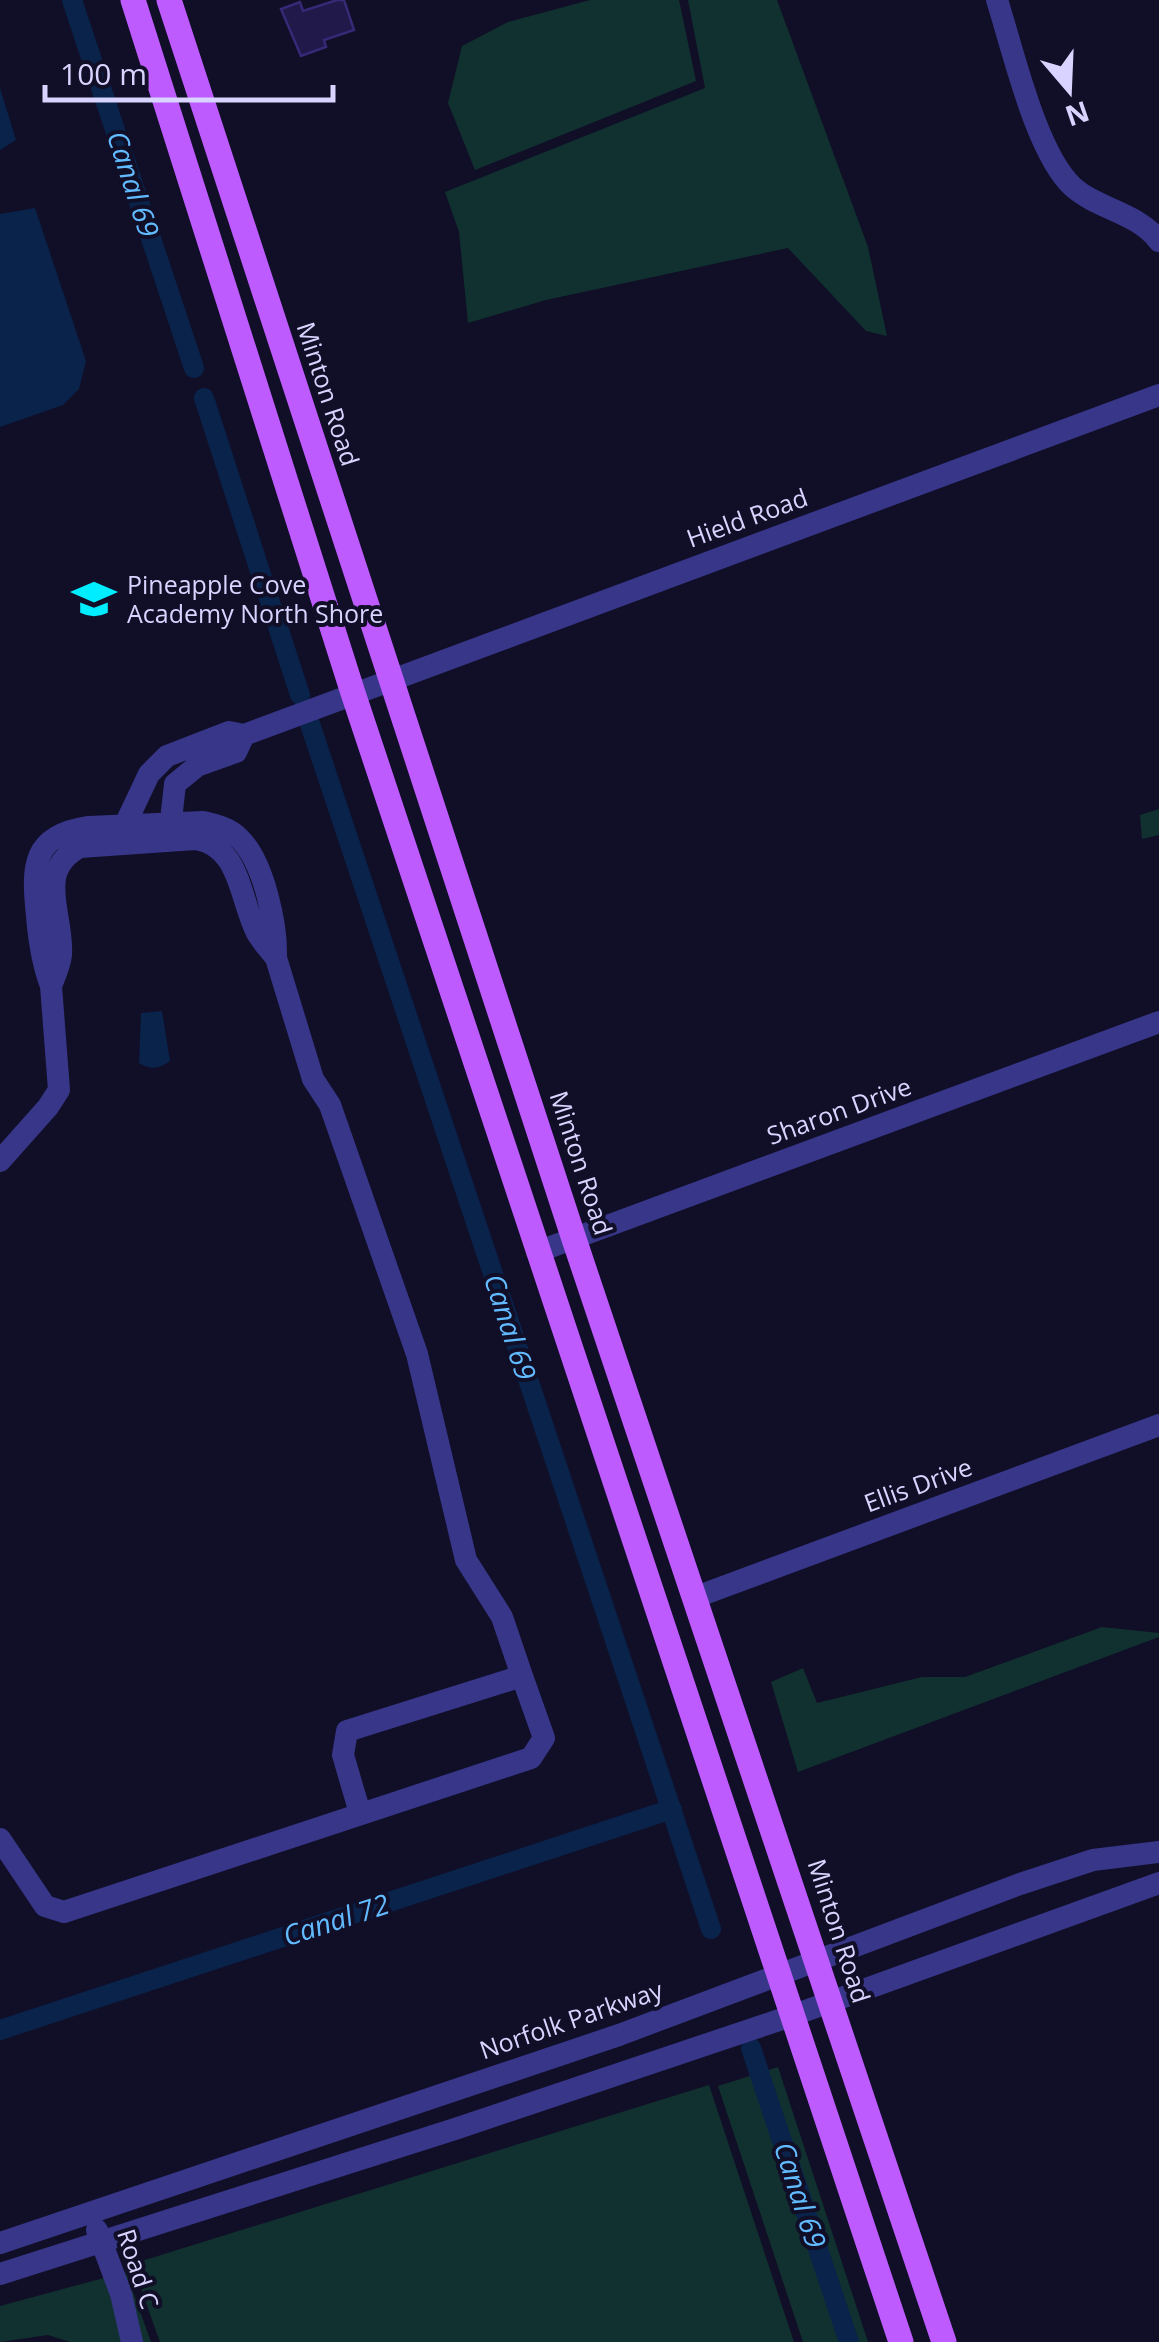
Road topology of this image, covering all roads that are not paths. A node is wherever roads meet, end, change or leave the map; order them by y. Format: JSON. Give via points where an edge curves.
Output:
{"nodes":[{"id":1,"x":133,"y":0,"type":"edge"},
{"id":2,"x":170,"y":0,"type":"edge"},
{"id":3,"x":997,"y":0,"type":"edge"},
{"id":4,"x":1159,"y":241,"type":"edge"},
{"id":5,"x":249,"y":366,"type":"junction"},
{"id":6,"x":1159,"y":395,"type":"edge"},
{"id":7,"x":326,"y":485,"type":"junction"},
{"id":8,"x":389,"y":680,"type":"junction"},
{"id":9,"x":354,"y":693,"type":"junction"},
{"id":10,"x":244,"y":735,"type":"junction"},
{"id":11,"x":170,"y":832,"type":"junction"},
{"id":12,"x":121,"y":834,"type":"junction"},
{"id":13,"x":1159,"y":1022,"type":"edge"},
{"id":14,"x":0,"y":1161,"type":"edge"},
{"id":15,"x":574,"y":1239,"type":"junction"},
{"id":16,"x":537,"y":1252,"type":"junction"},
{"id":17,"x":1159,"y":1425,"type":"edge"},
{"id":18,"x":696,"y":1597,"type":"junction"},
{"id":19,"x":522,"y":1676,"type":"junction"},
{"id":20,"x":360,"y":1813,"type":"junction"},
{"id":21,"x":0,"y":1839,"type":"edge"},
{"id":22,"x":1159,"y":1852,"type":"edge"},
{"id":23,"x":1159,"y":1883,"type":"edge"},
{"id":24,"x":817,"y":1959,"type":"junction"},
{"id":25,"x":780,"y":1973,"type":"junction"},
{"id":26,"x":831,"y":2002,"type":"junction"},
{"id":27,"x":794,"y":2015,"type":"junction"},
{"id":28,"x":91,"y":2213,"type":"junction"},
{"id":29,"x":101,"y":2242,"type":"junction"},
{"id":30,"x":0,"y":2244,"type":"edge"},
{"id":31,"x":0,"y":2274,"type":"edge"},
{"id":32,"x":132,"y":2342,"type":"edge"},
{"id":33,"x":901,"y":2342,"type":"edge"},
{"id":34,"x":944,"y":2342,"type":"edge"}],
"edges":[{"from":1,"to":5,"type":"main road"},
{"from":2,"to":7,"type":"main road","name":"Minton Road"},
{"from":3,"to":4,"type":"street","via":[[1053,166],[1076,190],[1131,217]]},
{"from":5,"to":7,"type":"main road","via":[[282,397],[300,450]]},
{"from":5,"to":9,"type":"main road"},
{"from":6,"to":8,"type":"street","name":"Hield Road"},
{"from":7,"to":8,"type":"main road","name":"Minton Road"},
{"from":8,"to":9,"type":"street","name":"Hield Road"},
{"from":8,"to":15,"type":"main road","name":"Minton Road"},
{"from":9,"to":10,"type":"street","name":"Hield Road"},
{"from":9,"to":16,"type":"main road"},
{"from":10,"to":11,"type":"street","via":[[236,752],[197,766],[174,784]]},
{"from":10,"to":12,"type":"street","via":[[229,732],[167,756],[149,774]]},
{"from":11,"to":12,"type":"street"},
{"from":11,"to":19,"type":"street","via":[[224,850],[261,912],[258,935],[276,958],[416,1354],[466,1560],[502,1618]]},
{"from":12,"to":14,"type":"street","via":[[71,830],[40,854],[33,875],[49,934],[41,960],[52,986],[59,1090]]},
{"from":13,"to":15,"type":"street","name":"Sharon Drive"},
{"from":15,"to":16,"type":"street","name":"Sharon Drive"},
{"from":15,"to":18,"type":"main road","name":"Minton Road"},
{"from":16,"to":25,"type":"main road"},
{"from":17,"to":18,"type":"street","name":"Ellis Drive"},
{"from":18,"to":24,"type":"main road","name":"Minton Road"},
{"from":19,"to":20,"type":"street","via":[[347,1731],[343,1755]]},
{"from":19,"to":20,"type":"street","via":[[544,1738],[531,1758]]},
{"from":20,"to":21,"type":"street","via":[[64,1912],[45,1906]]},
{"from":22,"to":24,"type":"street","name":"Norfolk Parkway","via":[[1093,1860]]},
{"from":23,"to":26,"type":"street"},
{"from":24,"to":25,"type":"street","name":"Norfolk Parkway"},
{"from":24,"to":26,"type":"main road","name":"Minton Road"},
{"from":25,"to":27,"type":"main road"},
{"from":25,"to":28,"type":"street","name":"Norfolk Parkway"},
{"from":26,"to":27,"type":"street"},
{"from":26,"to":34,"type":"main road","name":"Minton Road"},
{"from":27,"to":29,"type":"street"},
{"from":27,"to":33,"type":"main road"},
{"from":28,"to":29,"type":"street","name":"Road C"},
{"from":28,"to":30,"type":"street","name":"Norfolk Parkway"},
{"from":29,"to":31,"type":"street"},
{"from":29,"to":32,"type":"street","name":"Road C"}]}
